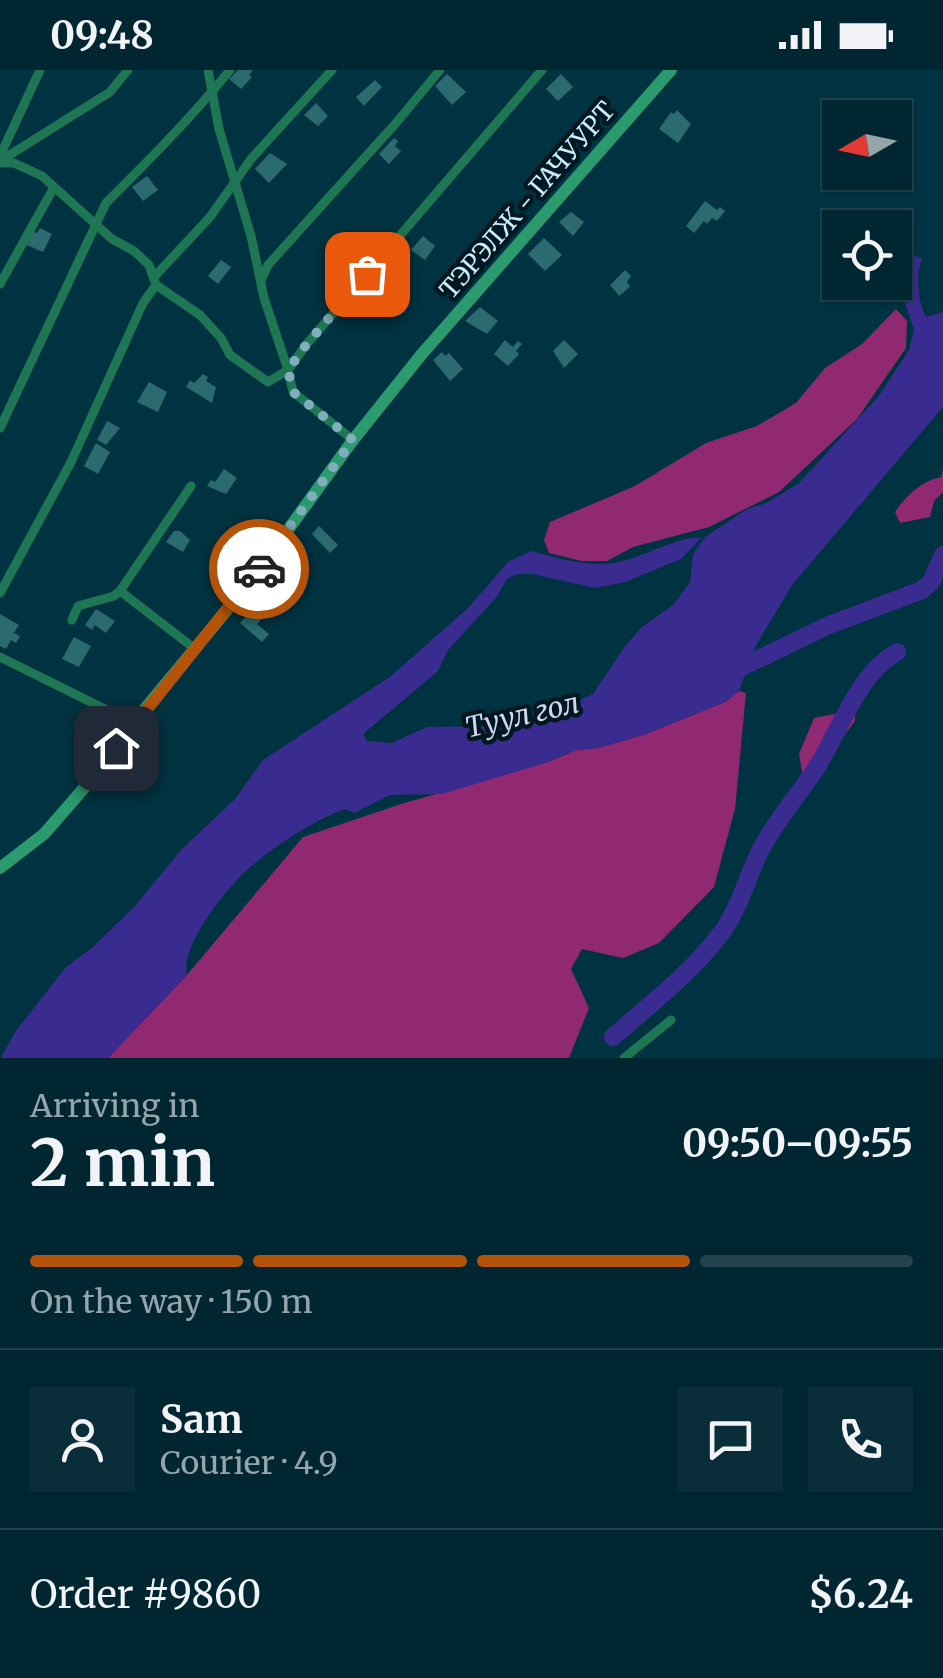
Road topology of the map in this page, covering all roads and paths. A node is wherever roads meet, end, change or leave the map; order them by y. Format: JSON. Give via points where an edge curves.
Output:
{"nodes":[{"id":1,"x":40,"y":70,"type":"edge"},
{"id":2,"x":128,"y":70,"type":"edge"},
{"id":3,"x":208,"y":70,"type":"edge"},
{"id":4,"x":230,"y":70,"type":"edge"},
{"id":5,"x":332,"y":70,"type":"edge"},
{"id":6,"x":440,"y":70,"type":"edge"},
{"id":7,"x":542,"y":70,"type":"edge"},
{"id":8,"x":670,"y":70,"type":"edge"},
{"id":9,"x":212,"y":95,"type":"junction"},
{"id":10,"x":0,"y":160,"type":"edge"},
{"id":11,"x":234,"y":180,"type":"junction"},
{"id":12,"x":53,"y":189,"type":"junction"},
{"id":13,"x":96,"y":222,"type":"junction"},
{"id":14,"x":155,"y":280,"type":"junction"},
{"id":15,"x":260,"y":280,"type":"junction"},
{"id":16,"x":0,"y":284,"type":"edge"},
{"id":17,"x":288,"y":370,"type":"junction"},
{"id":18,"x":0,"y":428,"type":"edge"},
{"id":19,"x":353,"y":440,"type":"junction"},
{"id":20,"x":191,"y":486,"type":"dead end"},
{"id":21,"x":120,"y":591,"type":"junction"},
{"id":22,"x":0,"y":593,"type":"edge"},
{"id":23,"x":72,"y":620,"type":"dead end"},
{"id":24,"x":195,"y":650,"type":"junction"},
{"id":25,"x":0,"y":656,"type":"edge"},
{"id":26,"x":134,"y":723,"type":"junction"},
{"id":27,"x":0,"y":868,"type":"edge"},
{"id":28,"x":671,"y":1020,"type":"dead end"},
{"id":29,"x":624,"y":1058,"type":"edge"}],
"edges":[{"from":1,"to":10,"type":"street"},
{"from":2,"to":10,"type":"street","via":[[110,92]]},
{"from":3,"to":9,"type":"street"},
{"from":4,"to":9,"type":"street"},
{"from":5,"to":11,"type":"street"},
{"from":6,"to":15,"type":"street"},
{"from":7,"to":17,"type":"street"},
{"from":8,"to":19,"type":"main road","name":"ТЭРЭЛЖ - ГАЧУУРТ"},
{"from":9,"to":11,"type":"street"},
{"from":9,"to":13,"type":"street","via":[[106,202]]},
{"from":10,"to":12,"type":"street","via":[[33,169]]},
{"from":11,"to":14,"type":"street"},
{"from":11,"to":15,"type":"street"},
{"from":12,"to":13,"type":"street"},
{"from":12,"to":16,"type":"street"},
{"from":13,"to":14,"type":"street","via":[[134,251]]},
{"from":13,"to":18,"type":"street"},
{"from":14,"to":17,"type":"street","via":[[200,315],[230,356],[253,372],[268,382]]},
{"from":14,"to":22,"type":"street","via":[[71,462]]},
{"from":15,"to":17,"type":"street"},
{"from":17,"to":19,"type":"street","via":[[293,392]]},
{"from":19,"to":24,"type":"main road","name":"ТЭРЭЛЖ - ГАЧУУРТ"},
{"from":20,"to":21,"type":"street"},
{"from":21,"to":23,"type":"street","via":[[78,606]]},
{"from":21,"to":24,"type":"street"},
{"from":24,"to":26,"type":"main road","name":"ТЭРЭЛЖ - ГАЧУУРТ"},
{"from":25,"to":26,"type":"street"},
{"from":26,"to":27,"type":"main road","name":"ТЭРЭЛЖ - ГАЧУУРТ","via":[[44,834]]},
{"from":28,"to":29,"type":"street"}]}
